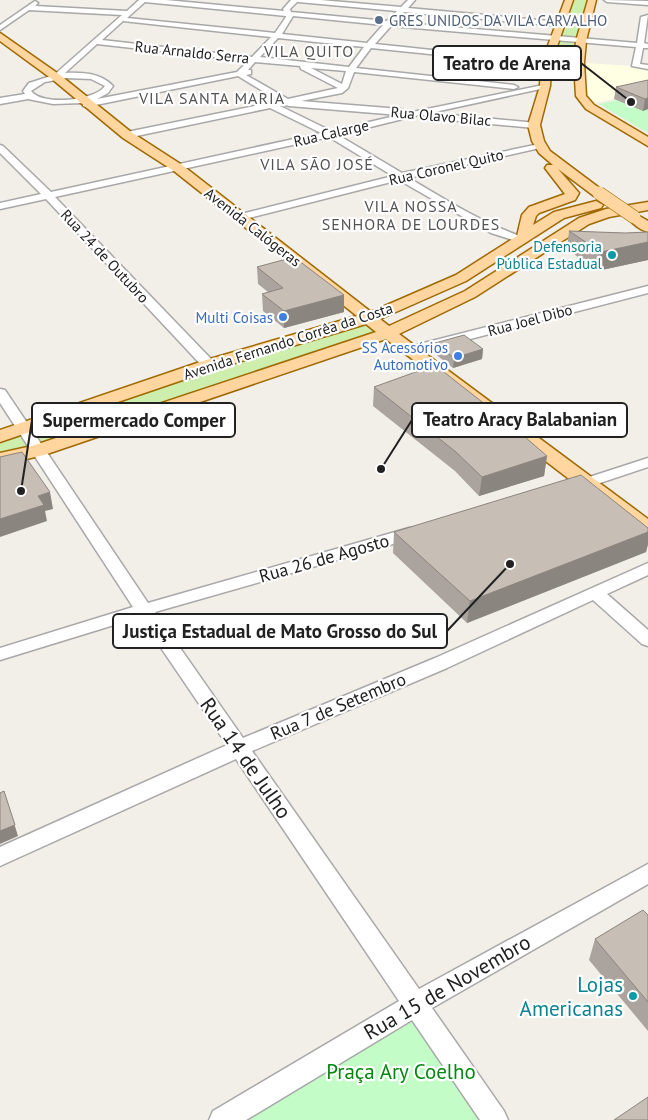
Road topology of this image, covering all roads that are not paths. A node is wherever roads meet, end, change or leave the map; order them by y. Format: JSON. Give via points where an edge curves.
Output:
{"nodes":[{"id":1,"x":38,"y":0,"type":"edge"},
{"id":2,"x":144,"y":0,"type":"edge"},
{"id":3,"x":296,"y":0,"type":"edge"},
{"id":4,"x":412,"y":0,"type":"edge"},
{"id":5,"x":569,"y":0,"type":"edge"},
{"id":6,"x":592,"y":0,"type":"edge"},
{"id":7,"x":607,"y":0,"type":"edge"},
{"id":8,"x":181,"y":2,"type":"edge"},
{"id":9,"x":648,"y":3,"type":"edge"},
{"id":10,"x":27,"y":8,"type":"junction"},
{"id":11,"x":402,"y":10,"type":"junction"},
{"id":12,"x":128,"y":13,"type":"junction"},
{"id":13,"x":290,"y":14,"type":"junction"},
{"id":14,"x":648,"y":17,"type":"edge"},
{"id":15,"x":121,"y":19,"type":"junction"},
{"id":16,"x":388,"y":23,"type":"junction"},
{"id":17,"x":562,"y":24,"type":"junction"},
{"id":18,"x":0,"y":28,"type":"edge"},
{"id":19,"x":277,"y":35,"type":"junction"},
{"id":20,"x":0,"y":36,"type":"edge"},
{"id":21,"x":554,"y":39,"type":"junction"},
{"id":22,"x":95,"y":42,"type":"junction"},
{"id":23,"x":581,"y":42,"type":"junction"},
{"id":24,"x":370,"y":45,"type":"junction"},
{"id":25,"x":644,"y":46,"type":"edge"},
{"id":26,"x":255,"y":59,"type":"junction"},
{"id":27,"x":296,"y":63,"type":"junction"},
{"id":28,"x":546,"y":64,"type":"junction"},
{"id":29,"x":648,"y":67,"type":"edge"},
{"id":30,"x":268,"y":69,"type":"dead end"},
{"id":31,"x":351,"y":69,"type":"junction"},
{"id":32,"x":258,"y":70,"type":"dead end"},
{"id":33,"x":239,"y":74,"type":"junction"},
{"id":34,"x":56,"y":77,"type":"junction"},
{"id":35,"x":545,"y":86,"type":"junction"},
{"id":36,"x":344,"y":88,"type":"junction"},
{"id":37,"x":528,"y":88,"type":"junction"},
{"id":38,"x":30,"y":95,"type":"junction"},
{"id":39,"x":0,"y":101,"type":"edge"},
{"id":40,"x":84,"y":102,"type":"junction"},
{"id":41,"x":288,"y":102,"type":"junction"},
{"id":42,"x":273,"y":106,"type":"junction"},
{"id":43,"x":412,"y":114,"type":"junction"},
{"id":44,"x":534,"y":124,"type":"junction"},
{"id":45,"x":330,"y":134,"type":"junction"},
{"id":46,"x":127,"y":135,"type":"junction"},
{"id":47,"x":648,"y":142,"type":"edge"},
{"id":48,"x":540,"y":146,"type":"junction"},
{"id":49,"x":0,"y":148,"type":"edge"},
{"id":50,"x":178,"y":168,"type":"junction"},
{"id":51,"x":399,"y":177,"type":"junction"},
{"id":52,"x":48,"y":195,"type":"junction"},
{"id":53,"x":648,"y":196,"type":"edge"},
{"id":54,"x":0,"y":206,"type":"edge"},
{"id":55,"x":648,"y":206,"type":"edge"},
{"id":56,"x":241,"y":217,"type":"junction"},
{"id":57,"x":634,"y":217,"type":"junction"},
{"id":58,"x":470,"y":218,"type":"junction"},
{"id":59,"x":584,"y":221,"type":"junction"},
{"id":60,"x":648,"y":223,"type":"edge"},
{"id":61,"x":645,"y":231,"type":"edge"},
{"id":62,"x":594,"y":232,"type":"edge"},
{"id":63,"x":522,"y":237,"type":"junction"},
{"id":64,"x":550,"y":242,"type":"junction"},
{"id":65,"x":577,"y":242,"type":"edge"},
{"id":66,"x":506,"y":248,"type":"junction"},
{"id":67,"x":648,"y":289,"type":"edge"},
{"id":68,"x":369,"y":318,"type":"junction"},
{"id":69,"x":388,"y":333,"type":"junction"},
{"id":70,"x":412,"y":350,"type":"junction"},
{"id":71,"x":209,"y":366,"type":"junction"},
{"id":72,"x":0,"y":393,"type":"edge"},
{"id":73,"x":25,"y":429,"type":"junction"},
{"id":74,"x":0,"y":436,"type":"edge"},
{"id":75,"x":37,"y":451,"type":"junction"},
{"id":76,"x":0,"y":459,"type":"edge"},
{"id":77,"x":648,"y":462,"type":"edge"},
{"id":78,"x":588,"y":482,"type":"junction"},
{"id":79,"x":559,"y":490,"type":"edge"},
{"id":80,"x":434,"y":526,"type":"edge"},
{"id":81,"x":648,"y":529,"type":"edge"},
{"id":82,"x":648,"y":568,"type":"edge"},
{"id":83,"x":594,"y":592,"type":"junction"},
{"id":84,"x":144,"y":610,"type":"junction"},
{"id":85,"x":648,"y":640,"type":"edge"},
{"id":86,"x":0,"y":654,"type":"edge"},
{"id":87,"x":239,"y":748,"type":"junction"},
{"id":88,"x":0,"y":858,"type":"edge"},
{"id":89,"x":648,"y":874,"type":"edge"},
{"id":90,"x":415,"y":1004,"type":"junction"},
{"id":91,"x":222,"y":1120,"type":"edge"},
{"id":92,"x":495,"y":1120,"type":"edge"}],
"edges":[{"from":1,"to":10,"type":"street"},
{"from":2,"to":8,"type":"street"},
{"from":2,"to":12,"type":"street"},
{"from":3,"to":11,"type":"street"},
{"from":3,"to":13,"type":"street","via":[[286,9]]},
{"from":4,"to":11,"type":"street"},
{"from":5,"to":17,"type":"main road"},
{"from":6,"to":23,"type":"main road"},
{"from":7,"to":9,"type":"street"},
{"from":8,"to":13,"type":"street"},
{"from":10,"to":12,"type":"street"},
{"from":10,"to":18,"type":"street"},
{"from":11,"to":16,"type":"street"},
{"from":11,"to":17,"type":"street"},
{"from":12,"to":15,"type":"street"},
{"from":13,"to":16,"type":"street"},
{"from":13,"to":19,"type":"street"},
{"from":14,"to":25,"type":"street","via":[[645,17]]},
{"from":15,"to":19,"type":"street"},
{"from":15,"to":22,"type":"street"},
{"from":16,"to":21,"type":"street"},
{"from":16,"to":24,"type":"street"},
{"from":17,"to":21,"type":"main road"},
{"from":19,"to":24,"type":"street"},
{"from":19,"to":26,"type":"street"},
{"from":20,"to":34,"type":"main road","name":"Avenida Calógeras"},
{"from":21,"to":23,"type":"street"},
{"from":21,"to":28,"type":"main road"},
{"from":22,"to":26,"type":"street","name":"Rua Arnaldo Serra"},
{"from":22,"to":34,"type":"street"},
{"from":23,"to":25,"type":"street"},
{"from":23,"to":47,"type":"main road","via":[[580,96],[586,104]]},
{"from":24,"to":28,"type":"street"},
{"from":24,"to":31,"type":"street"},
{"from":25,"to":29,"type":"street","via":[[636,66]]},
{"from":26,"to":27,"type":"street","name":"Rua Arnaldo Serra"},
{"from":26,"to":33,"type":"street"},
{"from":27,"to":30,"type":"street"},
{"from":27,"to":31,"type":"street","name":"Rua Arnaldo Serra"},
{"from":27,"to":36,"type":"street"},
{"from":28,"to":35,"type":"main road"},
{"from":31,"to":36,"type":"street"},
{"from":31,"to":37,"type":"street","name":"Rua Arnaldo Serra"},
{"from":32,"to":33,"type":"street"},
{"from":33,"to":40,"type":"street"},
{"from":33,"to":41,"type":"street"},
{"from":34,"to":38,"type":"street","via":[[29,87]]},
{"from":34,"to":40,"type":"main road","name":"Avenida Calógeras"},
{"from":34,"to":40,"type":"street","via":[[86,76],[107,82],[107,90]]},
{"from":35,"to":37,"type":"street","name":"Rua Calarge"},
{"from":35,"to":44,"type":"main road"},
{"from":36,"to":41,"type":"street","via":[[335,93]]},
{"from":37,"to":43,"type":"street","name":"Rua Calarge"},
{"from":38,"to":39,"type":"street"},
{"from":38,"to":40,"type":"street","via":[[45,101]]},
{"from":40,"to":46,"type":"main road","name":"Avenida Calógeras"},
{"from":41,"to":42,"type":"street"},
{"from":41,"to":43,"type":"street","name":"Rua Olavo Bilac"},
{"from":42,"to":45,"type":"street"},
{"from":42,"to":46,"type":"street"},
{"from":43,"to":44,"type":"street","name":"Rua Olavo Bilac"},
{"from":43,"to":45,"type":"street","name":"Rua Calarge"},
{"from":44,"to":48,"type":"main road"},
{"from":45,"to":50,"type":"street","name":"Rua Calarge"},
{"from":45,"to":51,"type":"street"},
{"from":46,"to":50,"type":"main road","name":"Avenida Calógeras"},
{"from":48,"to":51,"type":"street","name":"Rua Coronel Quito"},
{"from":48,"to":57,"type":"main road","bridge":true},
{"from":48,"to":63,"type":"main road","via":[[540,155],[572,193],[570,197],[534,210],[529,215]]},
{"from":49,"to":52,"type":"street","name":"Rua 24 de Outubro"},
{"from":50,"to":52,"type":"street","name":"Rua Calarge"},
{"from":50,"to":56,"type":"main road","name":"Avenida Calógeras"},
{"from":51,"to":56,"type":"street","name":"Rua Coronel Quito"},
{"from":51,"to":58,"type":"street"},
{"from":52,"to":54,"type":"street","name":"Rua Calarge"},
{"from":52,"to":71,"type":"street","name":"Rua 24 de Outubro"},
{"from":53,"to":63,"type":"main road","name":"Avenida Fernando Corrêa da Costa","via":[[589,206],[559,215]]},
{"from":55,"to":59,"type":"main road","name":"Avenida Fernando Corrêa da Costa","via":[[606,213]]},
{"from":56,"to":68,"type":"main road","name":"Avenida Calógeras"},
{"from":57,"to":60,"type":"street"},
{"from":57,"to":61,"type":"main road"},
{"from":58,"to":63,"type":"street","via":[[495,231]]},
{"from":58,"to":66,"type":"street"},
{"from":59,"to":62,"type":"main road"},
{"from":59,"to":64,"type":"main road","name":"Avenida Fernando Corrêa da Costa"},
{"from":63,"to":66,"type":"main road","name":"Avenida Fernando Corrêa da Costa"},
{"from":64,"to":65,"type":"main road"},
{"from":64,"to":69,"type":"main road","name":"Avenida Fernando Corrêa da Costa","via":[[470,294]]},
{"from":66,"to":68,"type":"main road","name":"Avenida Fernando Corrêa da Costa","via":[[460,278]]},
{"from":67,"to":70,"type":"street","name":"Rua Joel Dibo"},
{"from":68,"to":69,"type":"main road","name":"Avenida Calógeras"},
{"from":68,"to":71,"type":"main road","name":"Avenida Fernando Corrêa da Costa"},
{"from":69,"to":70,"type":"main road","name":"Avenida Calógeras"},
{"from":69,"to":75,"type":"main road","name":"Avenida Fernando Corrêa da Costa"},
{"from":70,"to":78,"type":"main road","name":"Avenida Calógeras"},
{"from":71,"to":73,"type":"main road","name":"Avenida Fernando Corrêa da Costa"},
{"from":72,"to":73,"type":"street","name":"Rua 14 de Julho"},
{"from":73,"to":74,"type":"main road","name":"Avenida Fernando Corrêa da Costa"},
{"from":73,"to":75,"type":"street","name":"Rua 14 de Julho"},
{"from":75,"to":76,"type":"main road","name":"Avenida Fernando Corrêa da Costa"},
{"from":75,"to":84,"type":"street","name":"Rua 14 de Julho"},
{"from":77,"to":78,"type":"street"},
{"from":78,"to":79,"type":"street"},
{"from":78,"to":81,"type":"main road","name":"Avenida Calógeras"},
{"from":80,"to":84,"type":"street","name":"Rua 26 de Agosto"},
{"from":82,"to":83,"type":"street","name":"Rua 7 de Setembro"},
{"from":83,"to":85,"type":"street"},
{"from":83,"to":87,"type":"street","name":"Rua 7 de Setembro","via":[[441,663]]},
{"from":84,"to":86,"type":"street","name":"Rua 26 de Agosto"},
{"from":84,"to":87,"type":"street","name":"Rua 14 de Julho"},
{"from":87,"to":88,"type":"street","name":"Rua 7 de Setembro"},
{"from":87,"to":90,"type":"street","name":"Rua 14 de Julho"},
{"from":89,"to":90,"type":"street","name":"Rua 15 de Novembro"},
{"from":90,"to":91,"type":"street","name":"Rua 15 de Novembro"},
{"from":90,"to":92,"type":"street","name":"Rua 14 de Julho"}]}
